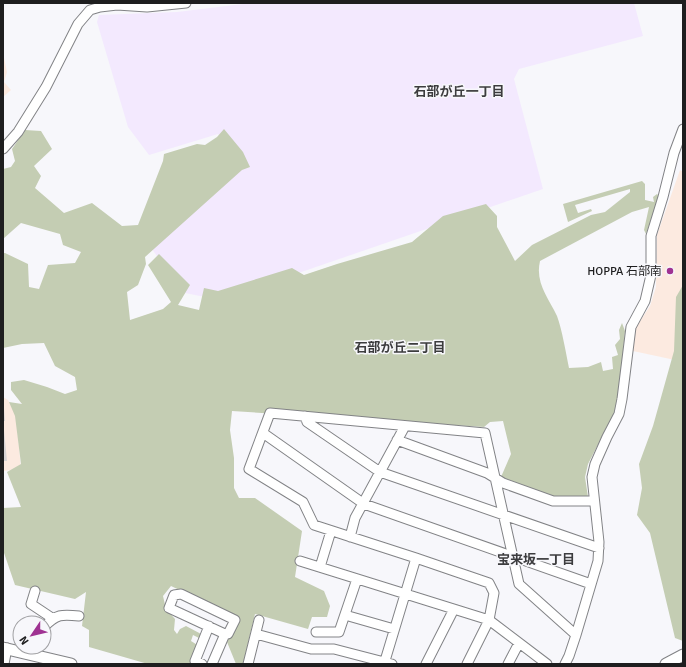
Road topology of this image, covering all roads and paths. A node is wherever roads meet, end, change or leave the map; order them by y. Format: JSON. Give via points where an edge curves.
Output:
{"nodes":[{"id":1,"x":186,"y":3,"type":"edge"},
{"id":2,"x":160,"y":4,"type":"edge"},
{"id":3,"x":91,"y":7,"type":"edge"},
{"id":4,"x":683,"y":129,"type":"edge"},
{"id":5,"x":3,"y":149,"type":"edge"},
{"id":6,"x":305,"y":416,"type":"junction"},
{"id":7,"x":405,"y":426,"type":"junction"},
{"id":8,"x":263,"y":433,"type":"junction"},
{"id":9,"x":397,"y":440,"type":"junction"},
{"id":10,"x":380,"y":472,"type":"junction"},
{"id":11,"x":495,"y":478,"type":"junction"},
{"id":12,"x":594,"y":501,"type":"junction"},
{"id":13,"x":364,"y":504,"type":"junction"},
{"id":14,"x":503,"y":515,"type":"junction"},
{"id":15,"x":331,"y":531,"type":"junction"},
{"id":16,"x":350,"y":537,"type":"junction"},
{"id":17,"x":599,"y":548,"type":"junction"},
{"id":18,"x":512,"y":556,"type":"junction"},
{"id":19,"x":416,"y":558,"type":"junction"},
{"id":20,"x":300,"y":561,"type":"dead end"},
{"id":21,"x":320,"y":567,"type":"junction"},
{"id":22,"x":357,"y":579,"type":"junction"},
{"id":23,"x":591,"y":584,"type":"junction"},
{"id":24,"x":35,"y":591,"type":"dead end"},
{"id":25,"x":405,"y":594,"type":"junction"},
{"id":26,"x":205,"y":606,"type":"junction"},
{"id":27,"x":454,"y":609,"type":"junction"},
{"id":28,"x":48,"y":615,"type":"edge"},
{"id":29,"x":345,"y":615,"type":"junction"},
{"id":30,"x":79,"y":616,"type":"dead end"},
{"id":31,"x":52,"y":618,"type":"edge"},
{"id":32,"x":259,"y":620,"type":"dead end"},
{"id":33,"x":489,"y":620,"type":"junction"},
{"id":34,"x":199,"y":622,"type":"junction"},
{"id":35,"x":209,"y":626,"type":"junction"},
{"id":36,"x":394,"y":630,"type":"junction"},
{"id":37,"x":316,"y":632,"type":"dead end"},
{"id":38,"x":225,"y":634,"type":"junction"},
{"id":39,"x":256,"y":634,"type":"junction"},
{"id":40,"x":576,"y":635,"type":"junction"},
{"id":41,"x":519,"y":643,"type":"junction"},
{"id":42,"x":5,"y":648,"type":"edge"},
{"id":43,"x":45,"y":655,"type":"edge"},
{"id":44,"x":683,"y":655,"type":"edge"},
{"id":45,"x":387,"y":663,"type":"edge"},
{"id":46,"x":4,"y":664,"type":"edge"},
{"id":47,"x":71,"y":664,"type":"edge"},
{"id":48,"x":202,"y":664,"type":"edge"},
{"id":49,"x":212,"y":664,"type":"edge"},
{"id":50,"x":248,"y":664,"type":"edge"},
{"id":51,"x":426,"y":664,"type":"edge"},
{"id":52,"x":467,"y":664,"type":"edge"},
{"id":53,"x":508,"y":664,"type":"edge"},
{"id":54,"x":547,"y":664,"type":"edge"},
{"id":55,"x":565,"y":664,"type":"edge"},
{"id":56,"x":666,"y":664,"type":"edge"}],
"edges":[{"from":1,"to":2,"type":"street"},
{"from":2,"to":3,"type":"street","via":[[147,7]]},
{"from":3,"to":5,"type":"street","via":[[78,24],[46,87],[18,132]]},
{"from":4,"to":12,"type":"street","via":[[650,236],[651,275],[645,301],[631,327],[619,414],[595,464],[592,477]]},
{"from":6,"to":7,"type":"street"},
{"from":6,"to":8,"type":"street","via":[[270,413]]},
{"from":6,"to":10,"type":"street","via":[[307,422]]},
{"from":7,"to":9,"type":"street"},
{"from":7,"to":11,"type":"street","via":[[485,433]]},
{"from":8,"to":13,"type":"street"},
{"from":8,"to":15,"type":"street","via":[[249,469],[303,502],[314,525]]},
{"from":9,"to":10,"type":"street"},
{"from":9,"to":11,"type":"street","via":[[486,472]]},
{"from":10,"to":13,"type":"street"},
{"from":10,"to":14,"type":"street"},
{"from":11,"to":12,"type":"street","via":[[553,501]]},
{"from":11,"to":14,"type":"street"},
{"from":12,"to":17,"type":"street"},
{"from":13,"to":16,"type":"street"},
{"from":13,"to":18,"type":"street"},
{"from":14,"to":17,"type":"street"},
{"from":14,"to":18,"type":"street"},
{"from":15,"to":16,"type":"street"},
{"from":15,"to":21,"type":"street"},
{"from":16,"to":19,"type":"street"},
{"from":17,"to":23,"type":"street"},
{"from":18,"to":23,"type":"street"},
{"from":18,"to":40,"type":"street","via":[[519,584]]},
{"from":19,"to":25,"type":"street"},
{"from":19,"to":33,"type":"street","via":[[489,583],[494,593]]},
{"from":20,"to":21,"type":"street"},
{"from":21,"to":22,"type":"street"},
{"from":22,"to":25,"type":"street"},
{"from":22,"to":29,"type":"street"},
{"from":23,"to":40,"type":"street"},
{"from":24,"to":28,"type":"street","via":[[31,604]]},
{"from":25,"to":27,"type":"street"},
{"from":25,"to":36,"type":"street"},
{"from":26,"to":34,"type":"street"},
{"from":26,"to":34,"type":"street","via":[[181,594],[174,595],[169,608]]},
{"from":26,"to":38,"type":"street","via":[[235,620],[228,634]]},
{"from":27,"to":33,"type":"street"},
{"from":27,"to":51,"type":"street"},
{"from":29,"to":36,"type":"street"},
{"from":29,"to":37,"type":"street","via":[[339,632]]},
{"from":30,"to":31,"type":"street","via":[[64,614]]},
{"from":32,"to":39,"type":"street"},
{"from":33,"to":41,"type":"street"},
{"from":33,"to":52,"type":"street"},
{"from":34,"to":35,"type":"street"},
{"from":35,"to":38,"type":"street"},
{"from":35,"to":48,"type":"street","via":[[195,660]]},
{"from":36,"to":45,"type":"street"},
{"from":38,"to":49,"type":"street"},
{"from":39,"to":45,"type":"street","via":[[311,649],[334,649]]},
{"from":39,"to":50,"type":"street"},
{"from":40,"to":55,"type":"street"},
{"from":41,"to":53,"type":"street"},
{"from":41,"to":54,"type":"street"},
{"from":42,"to":46,"type":"street"},
{"from":43,"to":47,"type":"main road"},
{"from":44,"to":56,"type":"main road"}]}
